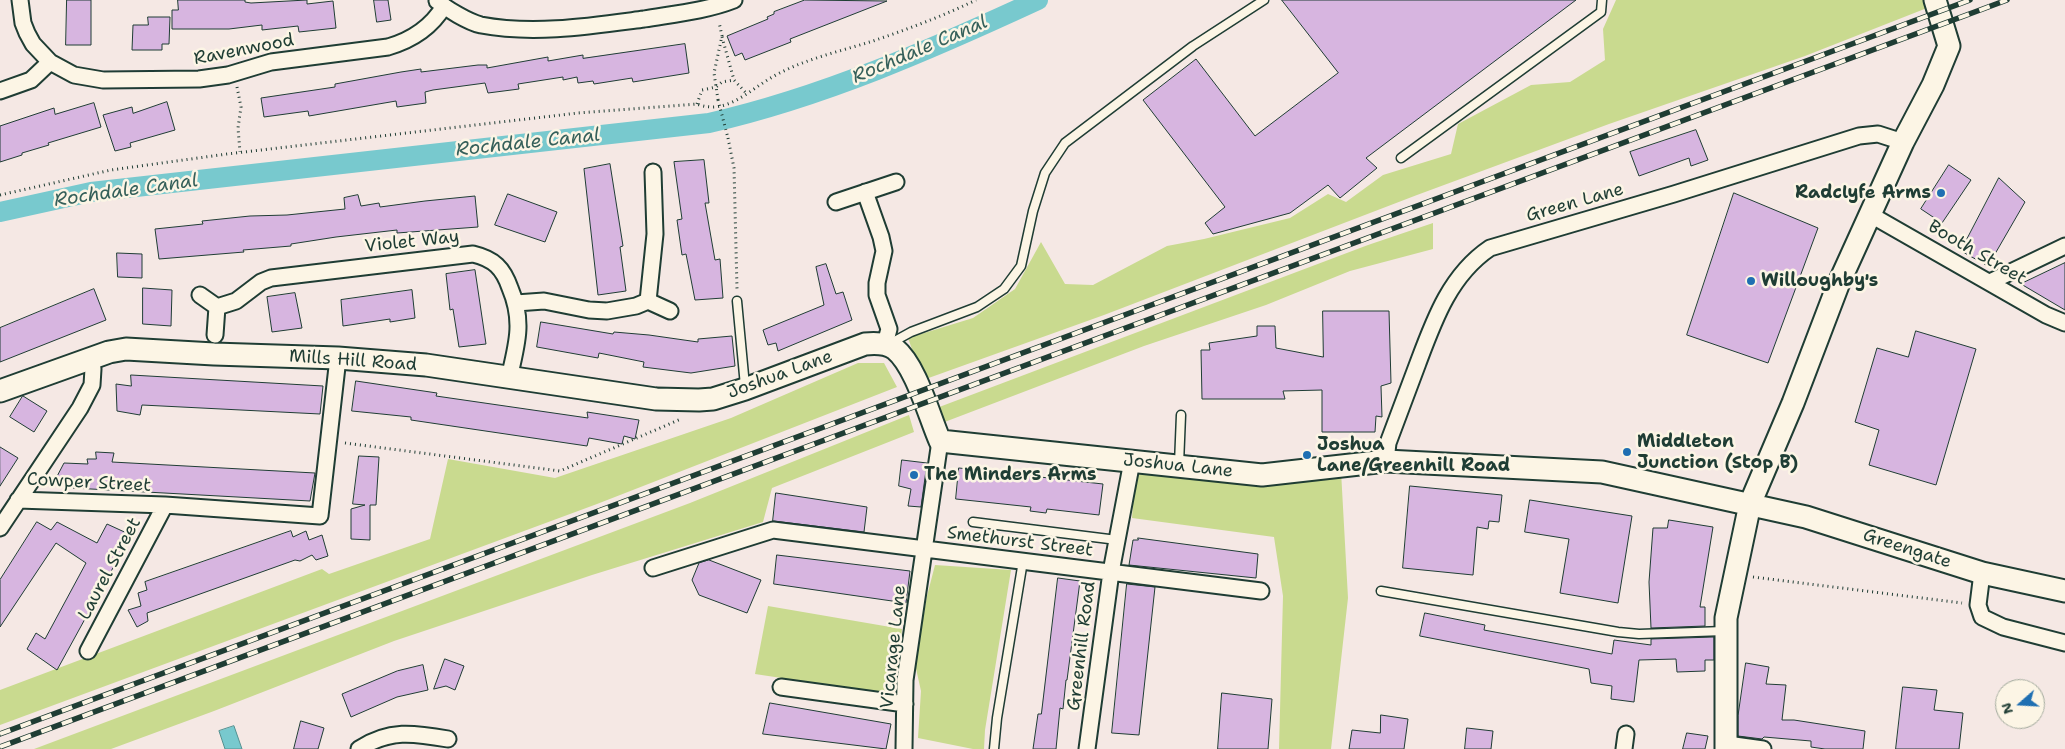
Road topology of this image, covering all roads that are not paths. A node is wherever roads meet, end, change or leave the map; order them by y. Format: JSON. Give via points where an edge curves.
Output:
{"nodes":[{"id":1,"x":20,"y":0,"type":"edge"},
{"id":2,"x":734,"y":0,"type":"edge"},
{"id":3,"x":1264,"y":0,"type":"edge"},
{"id":4,"x":1602,"y":0,"type":"edge"},
{"id":5,"x":1935,"y":0,"type":"edge"},
{"id":6,"x":440,"y":3,"type":"edge"},
{"id":7,"x":50,"y":62,"type":"junction"},
{"id":8,"x":0,"y":91,"type":"edge"},
{"id":9,"x":1903,"y":142,"type":"junction"},
{"id":10,"x":1401,"y":158,"type":"dead end"},
{"id":11,"x":652,"y":172,"type":"dead end"},
{"id":12,"x":896,"y":182,"type":"dead end"},
{"id":13,"x":865,"y":192,"type":"junction"},
{"id":14,"x":836,"y":202,"type":"dead end"},
{"id":15,"x":1871,"y":215,"type":"junction"},
{"id":16,"x":2065,"y":246,"type":"edge"},
{"id":17,"x":1990,"y":282,"type":"junction"},
{"id":18,"x":200,"y":295,"type":"dead end"},
{"id":19,"x":648,"y":301,"type":"junction"},
{"id":20,"x":737,"y":301,"type":"road end"},
{"id":21,"x":516,"y":303,"type":"junction"},
{"id":22,"x":217,"y":307,"type":"junction"},
{"id":23,"x":670,"y":311,"type":"dead end"},
{"id":24,"x":2065,"y":323,"type":"edge"},
{"id":25,"x":215,"y":335,"type":"dead end"},
{"id":26,"x":886,"y":345,"type":"junction"},
{"id":27,"x":338,"y":358,"type":"junction"},
{"id":28,"x":91,"y":359,"type":"junction"},
{"id":29,"x":509,"y":378,"type":"junction"},
{"id":30,"x":746,"y":389,"type":"junction"},
{"id":31,"x":0,"y":391,"type":"edge"},
{"id":32,"x":710,"y":399,"type":"joint"},
{"id":33,"x":1180,"y":415,"type":"dead end"},
{"id":34,"x":940,"y":441,"type":"junction"},
{"id":35,"x":1132,"y":461,"type":"junction"},
{"id":36,"x":1386,"y":461,"type":"junction"},
{"id":37,"x":1179,"y":466,"type":"junction"},
{"id":38,"x":18,"y":500,"type":"junction"},
{"id":39,"x":1750,"y":504,"type":"junction"},
{"id":40,"x":165,"y":505,"type":"junction"},
{"id":41,"x":973,"y":522,"type":"dead end"},
{"id":42,"x":0,"y":528,"type":"edge"},
{"id":43,"x":1117,"y":540,"type":"junction"},
{"id":44,"x":924,"y":548,"type":"junction"},
{"id":45,"x":1023,"y":561,"type":"junction"},
{"id":46,"x":652,"y":568,"type":"dead end"},
{"id":47,"x":1111,"y":572,"type":"junction"},
{"id":48,"x":1982,"y":573,"type":"junction"},
{"id":49,"x":2065,"y":590,"type":"edge"},
{"id":50,"x":1261,"y":591,"type":"dead end"},
{"id":51,"x":1382,"y":592,"type":"dead end"},
{"id":52,"x":1726,"y":631,"type":"junction"},
{"id":53,"x":2065,"y":643,"type":"edge"},
{"id":54,"x":88,"y":651,"type":"dead end"},
{"id":55,"x":781,"y":687,"type":"dead end"},
{"id":56,"x":905,"y":704,"type":"junction"},
{"id":57,"x":448,"y":739,"type":"dead end"},
{"id":58,"x":1727,"y":746,"type":"edge"},
{"id":59,"x":359,"y":749,"type":"edge"},
{"id":60,"x":904,"y":749,"type":"edge"},
{"id":61,"x":994,"y":749,"type":"edge"},
{"id":62,"x":1087,"y":749,"type":"edge"},
{"id":63,"x":1762,"y":749,"type":"edge"}],
"edges":[{"from":1,"to":7,"type":"street","name":"Ravenwood","via":[[27,33]]},
{"from":2,"to":6,"type":"street","via":[[670,15],[551,29],[478,24]]},
{"from":3,"to":26,"type":"lane","via":[[1193,46],[1065,143],[1045,172],[1021,266],[1004,289],[978,307]]},
{"from":4,"to":10,"type":"lane","via":[[1601,12]]},
{"from":5,"to":9,"type":"street","via":[[1949,46]]},
{"from":6,"to":7,"type":"street","name":"Ravenwood","via":[[430,25],[402,43],[271,62],[228,75],[199,79],[103,80],[74,75]]},
{"from":7,"to":8,"type":"street","via":[[31,80]]},
{"from":9,"to":15,"type":"street"},
{"from":9,"to":36,"type":"street","name":"Green Lane","via":[[1878,134],[1858,136],[1490,248],[1476,257],[1446,295],[1388,443]]},
{"from":11,"to":19,"type":"street","via":[[656,234]]},
{"from":12,"to":13,"type":"street"},
{"from":13,"to":14,"type":"street"},
{"from":13,"to":26,"type":"street","via":[[884,251],[877,295],[889,329]]},
{"from":15,"to":17,"type":"street","name":"Booth Street"},
{"from":15,"to":39,"type":"street","via":[[1838,285]]},
{"from":16,"to":17,"type":"street"},
{"from":17,"to":24,"type":"street","name":"Booth Street"},
{"from":18,"to":22,"type":"street"},
{"from":19,"to":21,"type":"street","via":[[606,311],[544,301]]},
{"from":19,"to":23,"type":"street"},
{"from":20,"to":30,"type":"lane"},
{"from":21,"to":22,"type":"street","name":"Violet Way","via":[[500,266],[473,254],[271,278],[236,301]]},
{"from":21,"to":29,"type":"street","name":"Violet Way","via":[[519,318]]},
{"from":22,"to":25,"type":"street"},
{"from":26,"to":30,"type":"street","name":"Joshua Lane","via":[[865,344]]},
{"from":26,"to":34,"type":"street","via":[[895,349],[911,370]]},
{"from":27,"to":28,"type":"street","name":"Mills Hill Road","via":[[126,349]]},
{"from":27,"to":29,"type":"street","name":"Mills Hill Road"},
{"from":27,"to":40,"type":"street","name":"Cowper Street","via":[[320,516]]},
{"from":28,"to":31,"type":"street","name":"Mills Hill Road"},
{"from":28,"to":38,"type":"street","name":"Cowper Street","via":[[92,385]]},
{"from":29,"to":32,"type":"street","name":"Mills Hill Road","via":[[656,399]]},
{"from":30,"to":32,"type":"street","name":"Joshua Lane"},
{"from":33,"to":37,"type":"lane"},
{"from":34,"to":35,"type":"street","name":"Joshua Lane"},
{"from":34,"to":44,"type":"street","name":"Vicarage Lane"},
{"from":35,"to":37,"type":"street","name":"Joshua Lane"},
{"from":35,"to":43,"type":"street","name":"Greenhill Road"},
{"from":36,"to":37,"type":"street","name":"Joshua Lane","via":[[1262,475]]},
{"from":36,"to":39,"type":"street","name":"Joshua Lane","via":[[1602,472]]},
{"from":38,"to":40,"type":"street","name":"Cowper Street"},
{"from":38,"to":42,"type":"street"},
{"from":39,"to":48,"type":"street","name":"Greengate","via":[[1806,517]]},
{"from":39,"to":52,"type":"street"},
{"from":40,"to":54,"type":"street","name":"Laurel Street"},
{"from":41,"to":43,"type":"lane"},
{"from":43,"to":47,"type":"street","name":"Greenhill Road"},
{"from":44,"to":45,"type":"street","name":"Smethurst Street"},
{"from":44,"to":46,"type":"street","name":"Smethurst Street","via":[[773,530]]},
{"from":44,"to":56,"type":"street","name":"Vicarage Lane","via":[[905,680]]},
{"from":45,"to":47,"type":"street","name":"Smethurst Street"},
{"from":45,"to":61,"type":"lane"},
{"from":47,"to":50,"type":"street","name":"Smethurst Street"},
{"from":47,"to":62,"type":"street","name":"Greenhill Road"},
{"from":48,"to":49,"type":"street","name":"Greengate"},
{"from":48,"to":53,"type":"street","via":[[1978,605],[1982,617]]},
{"from":51,"to":52,"type":"lane","via":[[1618,632]]},
{"from":52,"to":58,"type":"street"},
{"from":55,"to":56,"type":"street"},
{"from":56,"to":60,"type":"street","name":"Vicarage Lane"},
{"from":57,"to":59,"type":"street","via":[[416,733],[390,735]]},
{"from":58,"to":63,"type":"street"}]}
